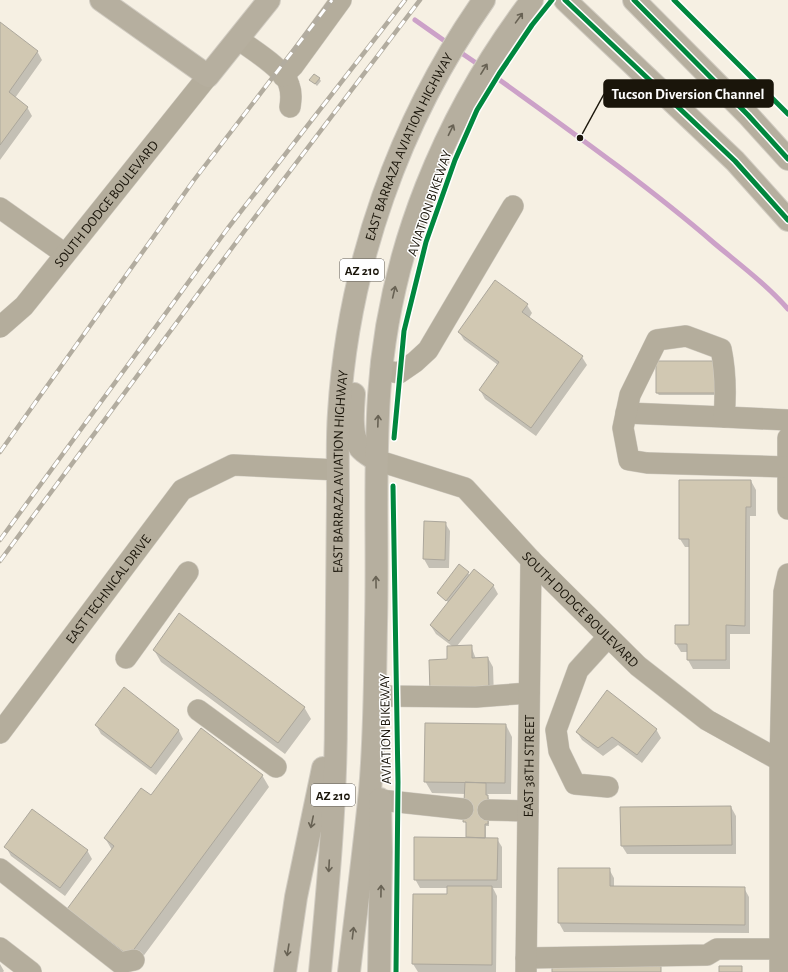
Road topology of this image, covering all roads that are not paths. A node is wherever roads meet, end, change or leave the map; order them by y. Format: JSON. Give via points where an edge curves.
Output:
{"nodes":[{"id":1,"x":101,"y":0,"type":"edge"},
{"id":2,"x":269,"y":0,"type":"edge"},
{"id":3,"x":341,"y":0,"type":"edge"},
{"id":4,"x":532,"y":0,"type":"edge"},
{"id":5,"x":566,"y":0,"type":"edge"},
{"id":6,"x":634,"y":0,"type":"edge"},
{"id":7,"x":479,"y":7,"type":"edge"},
{"id":8,"x":238,"y":39,"type":"junction"},
{"id":9,"x":208,"y":76,"type":"junction"},
{"id":10,"x":283,"y":76,"type":"junction"},
{"id":11,"x":290,"y":107,"type":"dead end"},
{"id":12,"x":416,"y":117,"type":"junction"},
{"id":13,"x":788,"y":159,"type":"edge"},
{"id":14,"x":513,"y":206,"type":"dead end"},
{"id":15,"x":0,"y":208,"type":"edge"},
{"id":16,"x":788,"y":220,"type":"edge"},
{"id":17,"x":65,"y":254,"type":"junction"},
{"id":18,"x":0,"y":327,"type":"edge"},
{"id":19,"x":381,"y":370,"type":"junction"},
{"id":20,"x":626,"y":413,"type":"junction"},
{"id":21,"x":724,"y":417,"type":"junction"},
{"id":22,"x":788,"y":420,"type":"edge"},
{"id":23,"x":788,"y":438,"type":"edge"},
{"id":24,"x":376,"y":460,"type":"junction"},
{"id":25,"x":787,"y":467,"type":"edge"},
{"id":26,"x":338,"y":470,"type":"junction"},
{"id":27,"x":788,"y":509,"type":"edge"},
{"id":28,"x":531,"y":560,"type":"junction"},
{"id":29,"x":188,"y":572,"type":"dead end"},
{"id":30,"x":788,"y":574,"type":"edge"},
{"id":31,"x":336,"y":617,"type":"junction"},
{"id":32,"x":376,"y":621,"type":"junction"},
{"id":33,"x":608,"y":637,"type":"junction"},
{"id":34,"x":126,"y":658,"type":"dead end"},
{"id":35,"x":529,"y":693,"type":"junction"},
{"id":36,"x":378,"y":696,"type":"junction"},
{"id":37,"x":198,"y":710,"type":"dead end"},
{"id":38,"x":0,"y":732,"type":"edge"},
{"id":39,"x":784,"y":764,"type":"edge"},
{"id":40,"x":276,"y":767,"type":"dead end"},
{"id":41,"x":608,"y":787,"type":"dead end"},
{"id":42,"x":380,"y":800,"type":"junction"},
{"id":43,"x":463,"y":808,"type":"dead end"},
{"id":44,"x":488,"y":810,"type":"dead end"},
{"id":45,"x":528,"y":811,"type":"junction"},
{"id":46,"x":784,"y":865,"type":"edge"},
{"id":47,"x":0,"y":869,"type":"edge"},
{"id":48,"x":0,"y":948,"type":"edge"},
{"id":49,"x":780,"y":949,"type":"junction"},
{"id":50,"x":134,"y":960,"type":"dead end"},
{"id":51,"x":526,"y":965,"type":"edge"},
{"id":52,"x":31,"y":972,"type":"edge"},
{"id":53,"x":285,"y":972,"type":"edge"},
{"id":54,"x":320,"y":972,"type":"edge"},
{"id":55,"x":349,"y":972,"type":"edge"},
{"id":56,"x":379,"y":972,"type":"edge"},
{"id":57,"x":780,"y":972,"type":"edge"}],
"edges":[{"from":1,"to":9,"type":"main road"},
{"from":2,"to":8,"type":"main road"},
{"from":3,"to":10,"type":"street"},
{"from":19,"to":4,"type":"main road","number":"AZ 210","one_way":true,"via":[[402,259],[413,222],[444,146],[465,102]]},
{"from":5,"to":16,"type":"main road","via":[[735,161]]},
{"from":6,"to":13,"type":"main road"},
{"from":7,"to":12,"type":"main road","name":"EAST BARRAZA AVIATION HIGHWAY","number":"AZ 210","via":[[452,47]]},
{"from":8,"to":9,"type":"main road"},
{"from":8,"to":10,"type":"street"},
{"from":9,"to":17,"type":"street","name":"SOUTH DODGE BOULEVARD"},
{"from":10,"to":11,"type":"street","via":[[289,84]]},
{"from":12,"to":24,"type":"main road","via":[[396,170],[378,233],[360,320],[353,417],[360,448]]},
{"from":12,"to":26,"type":"main road","name":"EAST BARRAZA AVIATION HIGHWAY","number":"AZ 210","via":[[383,193],[358,282],[343,373]]},
{"from":14,"to":19,"type":"street","via":[[428,350],[399,373]]},
{"from":15,"to":17,"type":"street"},
{"from":17,"to":18,"type":"street","name":"SOUTH DODGE BOULEVARD","via":[[24,306]]},
{"from":24,"to":19,"type":"main road","number":"AZ 210","one_way":true},
{"from":20,"to":21,"type":"street"},
{"from":20,"to":21,"type":"street","via":[[630,395],[657,340],[686,336],[721,349],[725,371]]},
{"from":20,"to":25,"type":"street","via":[[623,428],[629,460],[648,463]]},
{"from":21,"to":22,"type":"street"},
{"from":23,"to":25,"type":"street"},
{"from":24,"to":28,"type":"street","name":"SOUTH DODGE BOULEVARD","via":[[465,488]]},
{"from":32,"to":24,"type":"main road","number":"AZ 210","one_way":true},
{"from":25,"to":27,"type":"street"},
{"from":26,"to":31,"type":"main road","name":"EAST BARRAZA AVIATION HIGHWAY","number":"AZ 210"},
{"from":26,"to":38,"type":"street","name":"EAST TECHNICAL DRIVE","via":[[233,465],[182,490]]},
{"from":28,"to":33,"type":"street","name":"SOUTH DODGE BOULEVARD"},
{"from":28,"to":35,"type":"street","name":"EAST 38TH STREET"},
{"from":29,"to":34,"type":"street"},
{"from":30,"to":39,"type":"street","via":[[784,592]]},
{"from":31,"to":53,"type":"main road","one_way":true,"via":[[332,701],[324,766],[296,897]]},
{"from":31,"to":54,"type":"main road","name":"EAST BARRAZA AVIATION HIGHWAY","number":"AZ 210","one_way":true,"via":[[336,719]]},
{"from":32,"to":36,"type":"main road"},
{"from":55,"to":32,"type":"main road","number":"AZ 210","one_way":true,"via":[[370,788]]},
{"from":33,"to":39,"type":"street","name":"SOUTH DODGE BOULEVARD","via":[[638,666],[707,720]]},
{"from":33,"to":41,"type":"street","via":[[578,670],[556,730],[559,751],[575,784]]},
{"from":35,"to":36,"type":"street","via":[[476,697]]},
{"from":35,"to":45,"type":"street","name":"EAST 38TH STREET"},
{"from":36,"to":42,"type":"main road"},
{"from":37,"to":40,"type":"street"},
{"from":39,"to":46,"type":"street"},
{"from":42,"to":43,"type":"street"},
{"from":56,"to":42,"type":"main road","one_way":true},
{"from":44,"to":45,"type":"street"},
{"from":45,"to":51,"type":"street","name":"EAST 38TH STREET"},
{"from":46,"to":49,"type":"street"},
{"from":47,"to":50,"type":"street","via":[[120,963]]},
{"from":48,"to":52,"type":"street"},
{"from":49,"to":51,"type":"street","via":[[717,949],[707,955]]},
{"from":49,"to":57,"type":"street"}]}
